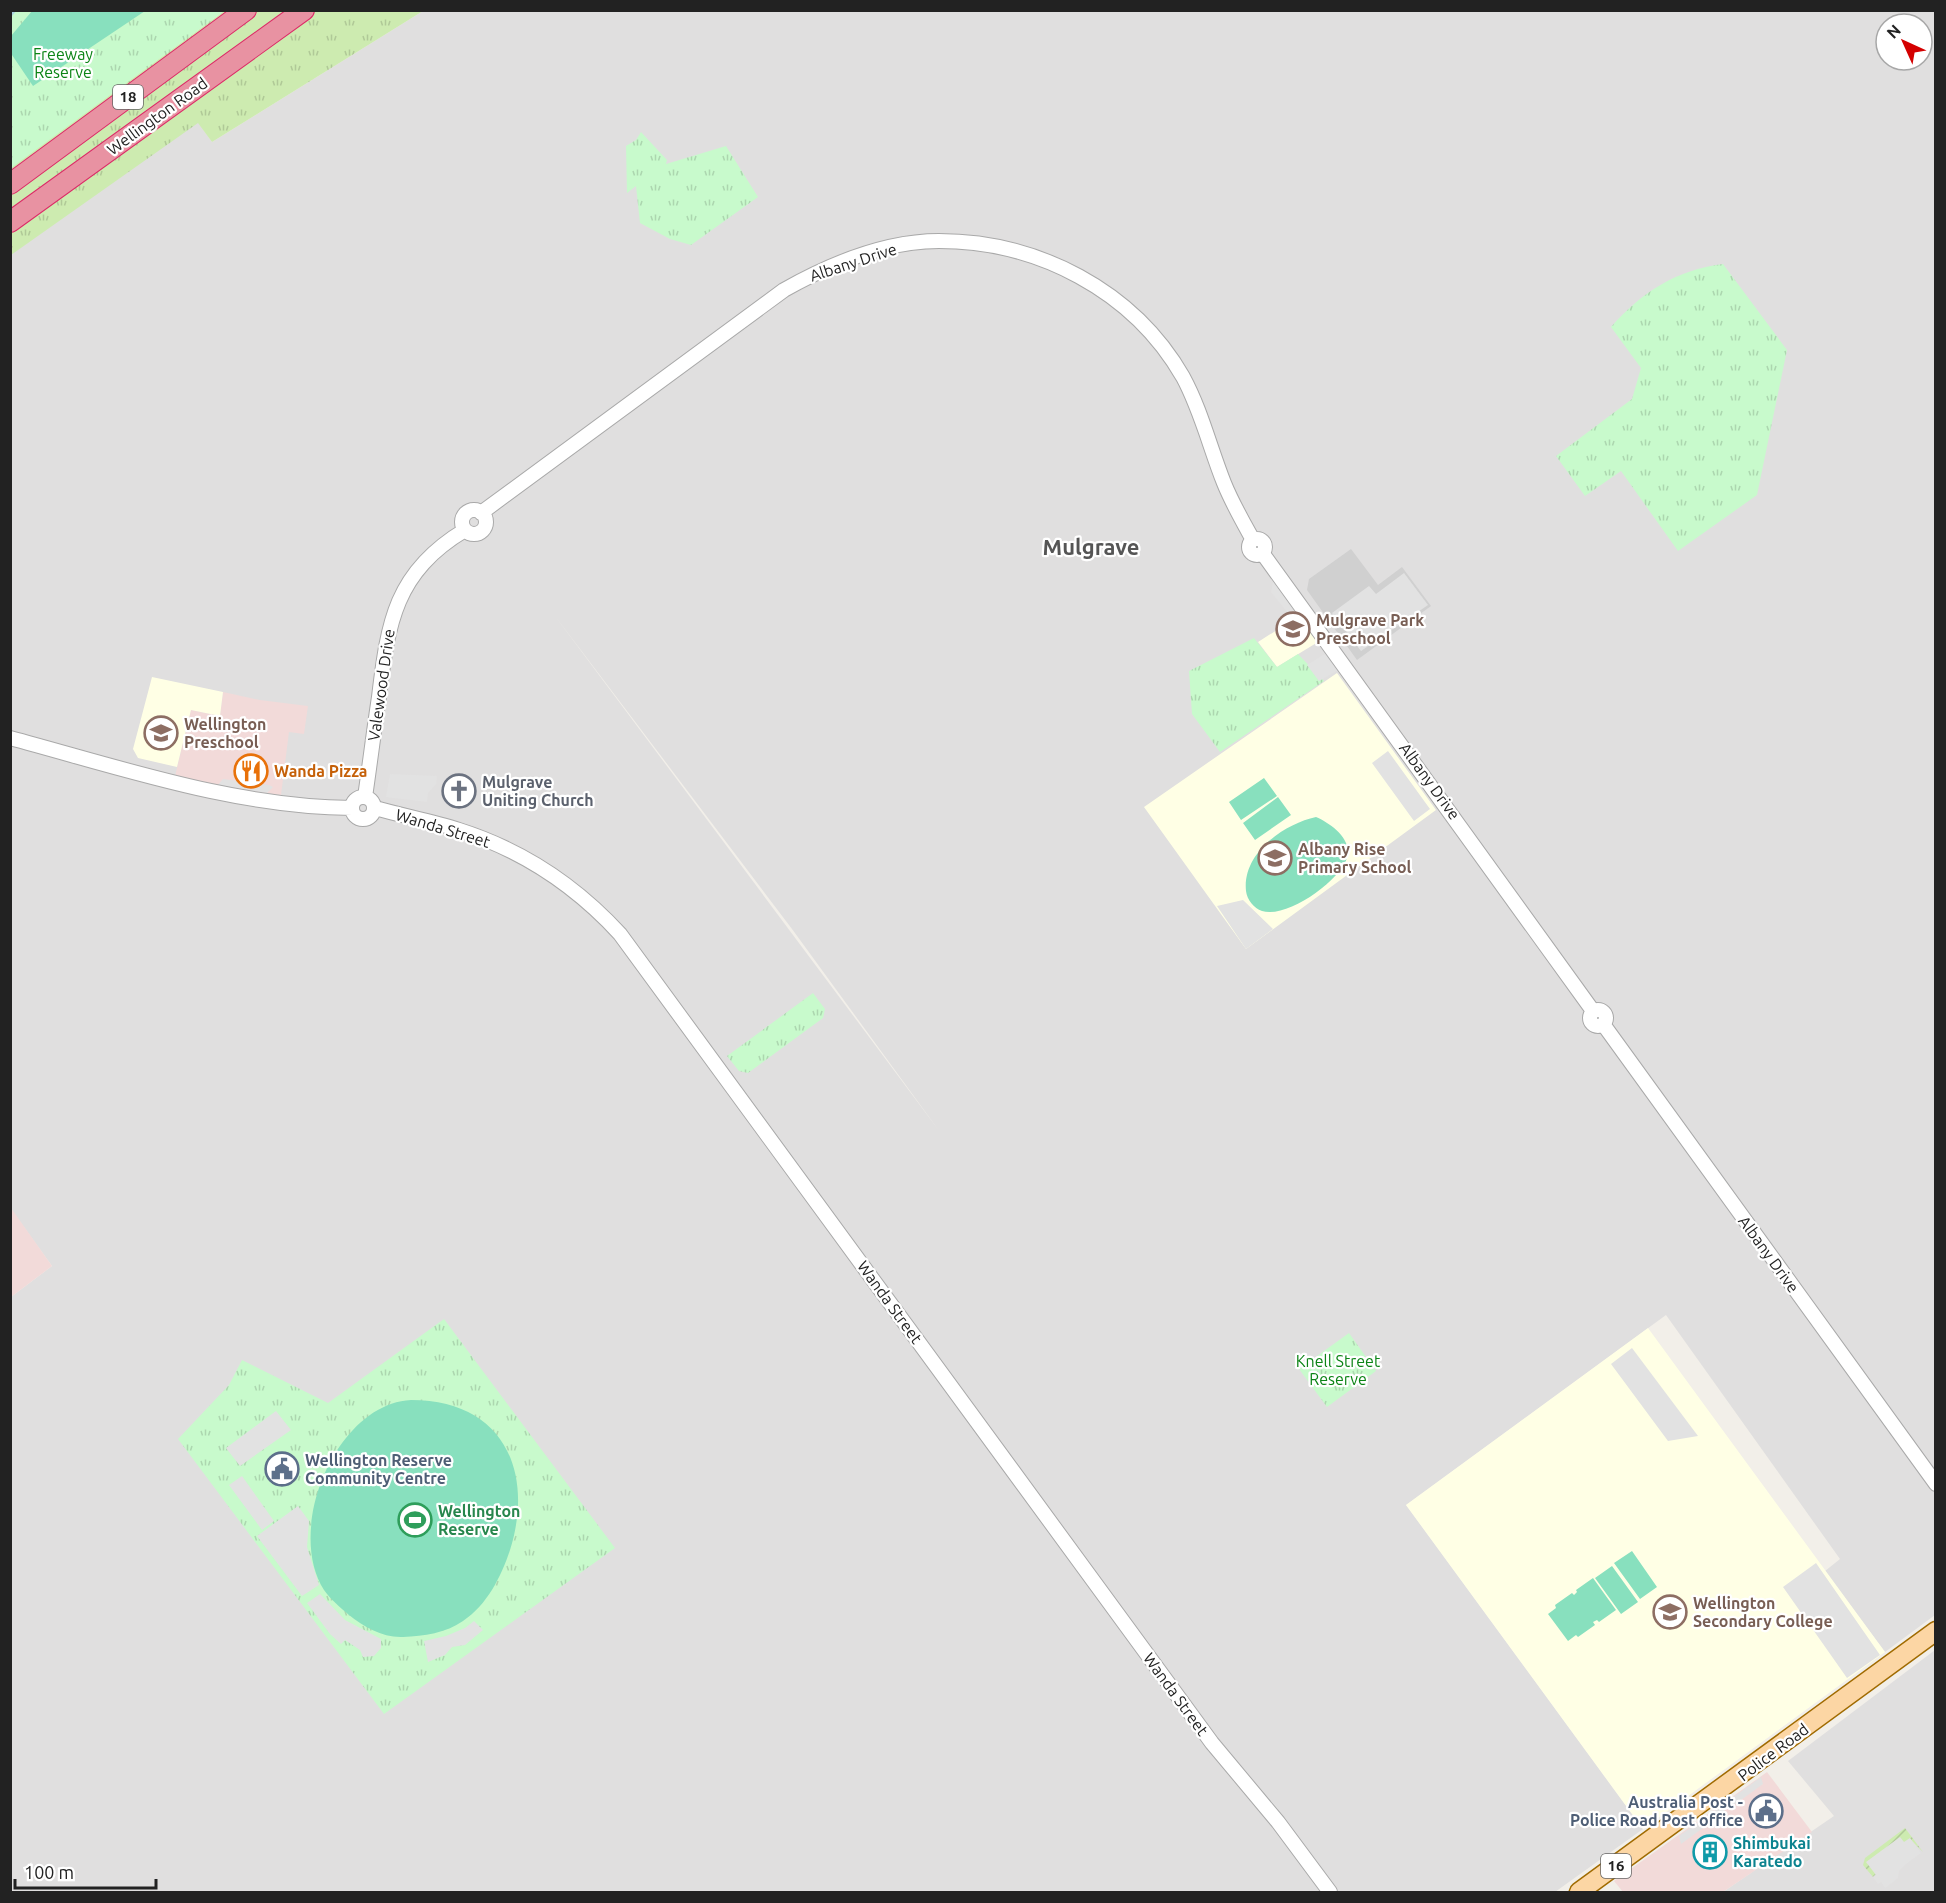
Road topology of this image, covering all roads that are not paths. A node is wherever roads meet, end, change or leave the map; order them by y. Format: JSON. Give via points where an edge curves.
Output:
{"nodes":[{"id":1,"x":246,"y":10,"type":"edge"},
{"id":2,"x":304,"y":10,"type":"edge"},
{"id":3,"x":312,"y":10,"type":"edge"},
{"id":4,"x":269,"y":36,"type":"junction"},
{"id":5,"x":10,"y":184,"type":"edge"},
{"id":6,"x":10,"y":222,"type":"edge"},
{"id":7,"x":465,"y":530,"type":"joint"},
{"id":8,"x":10,"y":738,"type":"edge"},
{"id":9,"x":365,"y":797,"type":"junction"},
{"id":10,"x":352,"y":807,"type":"junction"},
{"id":11,"x":375,"y":808,"type":"junction"},
{"id":12,"x":1935,"y":1484,"type":"edge"},
{"id":13,"x":1935,"y":1632,"type":"edge"},
{"id":14,"x":1330,"y":1893,"type":"edge"},
{"id":15,"x":1579,"y":1893,"type":"edge"}],
"edges":[{"from":1,"to":5,"type":"highway","name":"Wellington Road","number":"18"},
{"from":2,"to":4,"type":"highway","name":"Wellington Road","number":"18"},
{"from":3,"to":4,"type":"highway"},
{"from":4,"to":6,"type":"highway","name":"Wellington Road","number":"18"},
{"from":7,"to":9,"type":"street","name":"Valewood Drive","via":[[424,561],[395,608],[386,635]]},
{"from":7,"to":12,"type":"street","name":"Albany Drive","via":[[465,514],[473,510],[481,513],[784,290],[814,273],[893,247],[938,241],[976,243],[1039,257],[1089,282],[1127,310],[1183,377],[1225,485],[1253,540],[1250,552],[1263,554],[1593,1011],[1605,1014],[1603,1024]]},
{"from":8,"to":10,"type":"street","via":[[234,796]]},
{"from":9,"to":10,"type":"street","via":[[355,800]]},
{"from":9,"to":11,"type":"street"},
{"from":10,"to":11,"type":"street","via":[[355,816],[362,819],[369,818]]},
{"from":11,"to":14,"type":"street","name":"Wanda Street","via":[[477,836],[523,857],[577,893],[620,934],[1212,1743],[1283,1828]]},
{"from":13,"to":15,"type":"main road","name":"Police Road","number":"16"}]}
